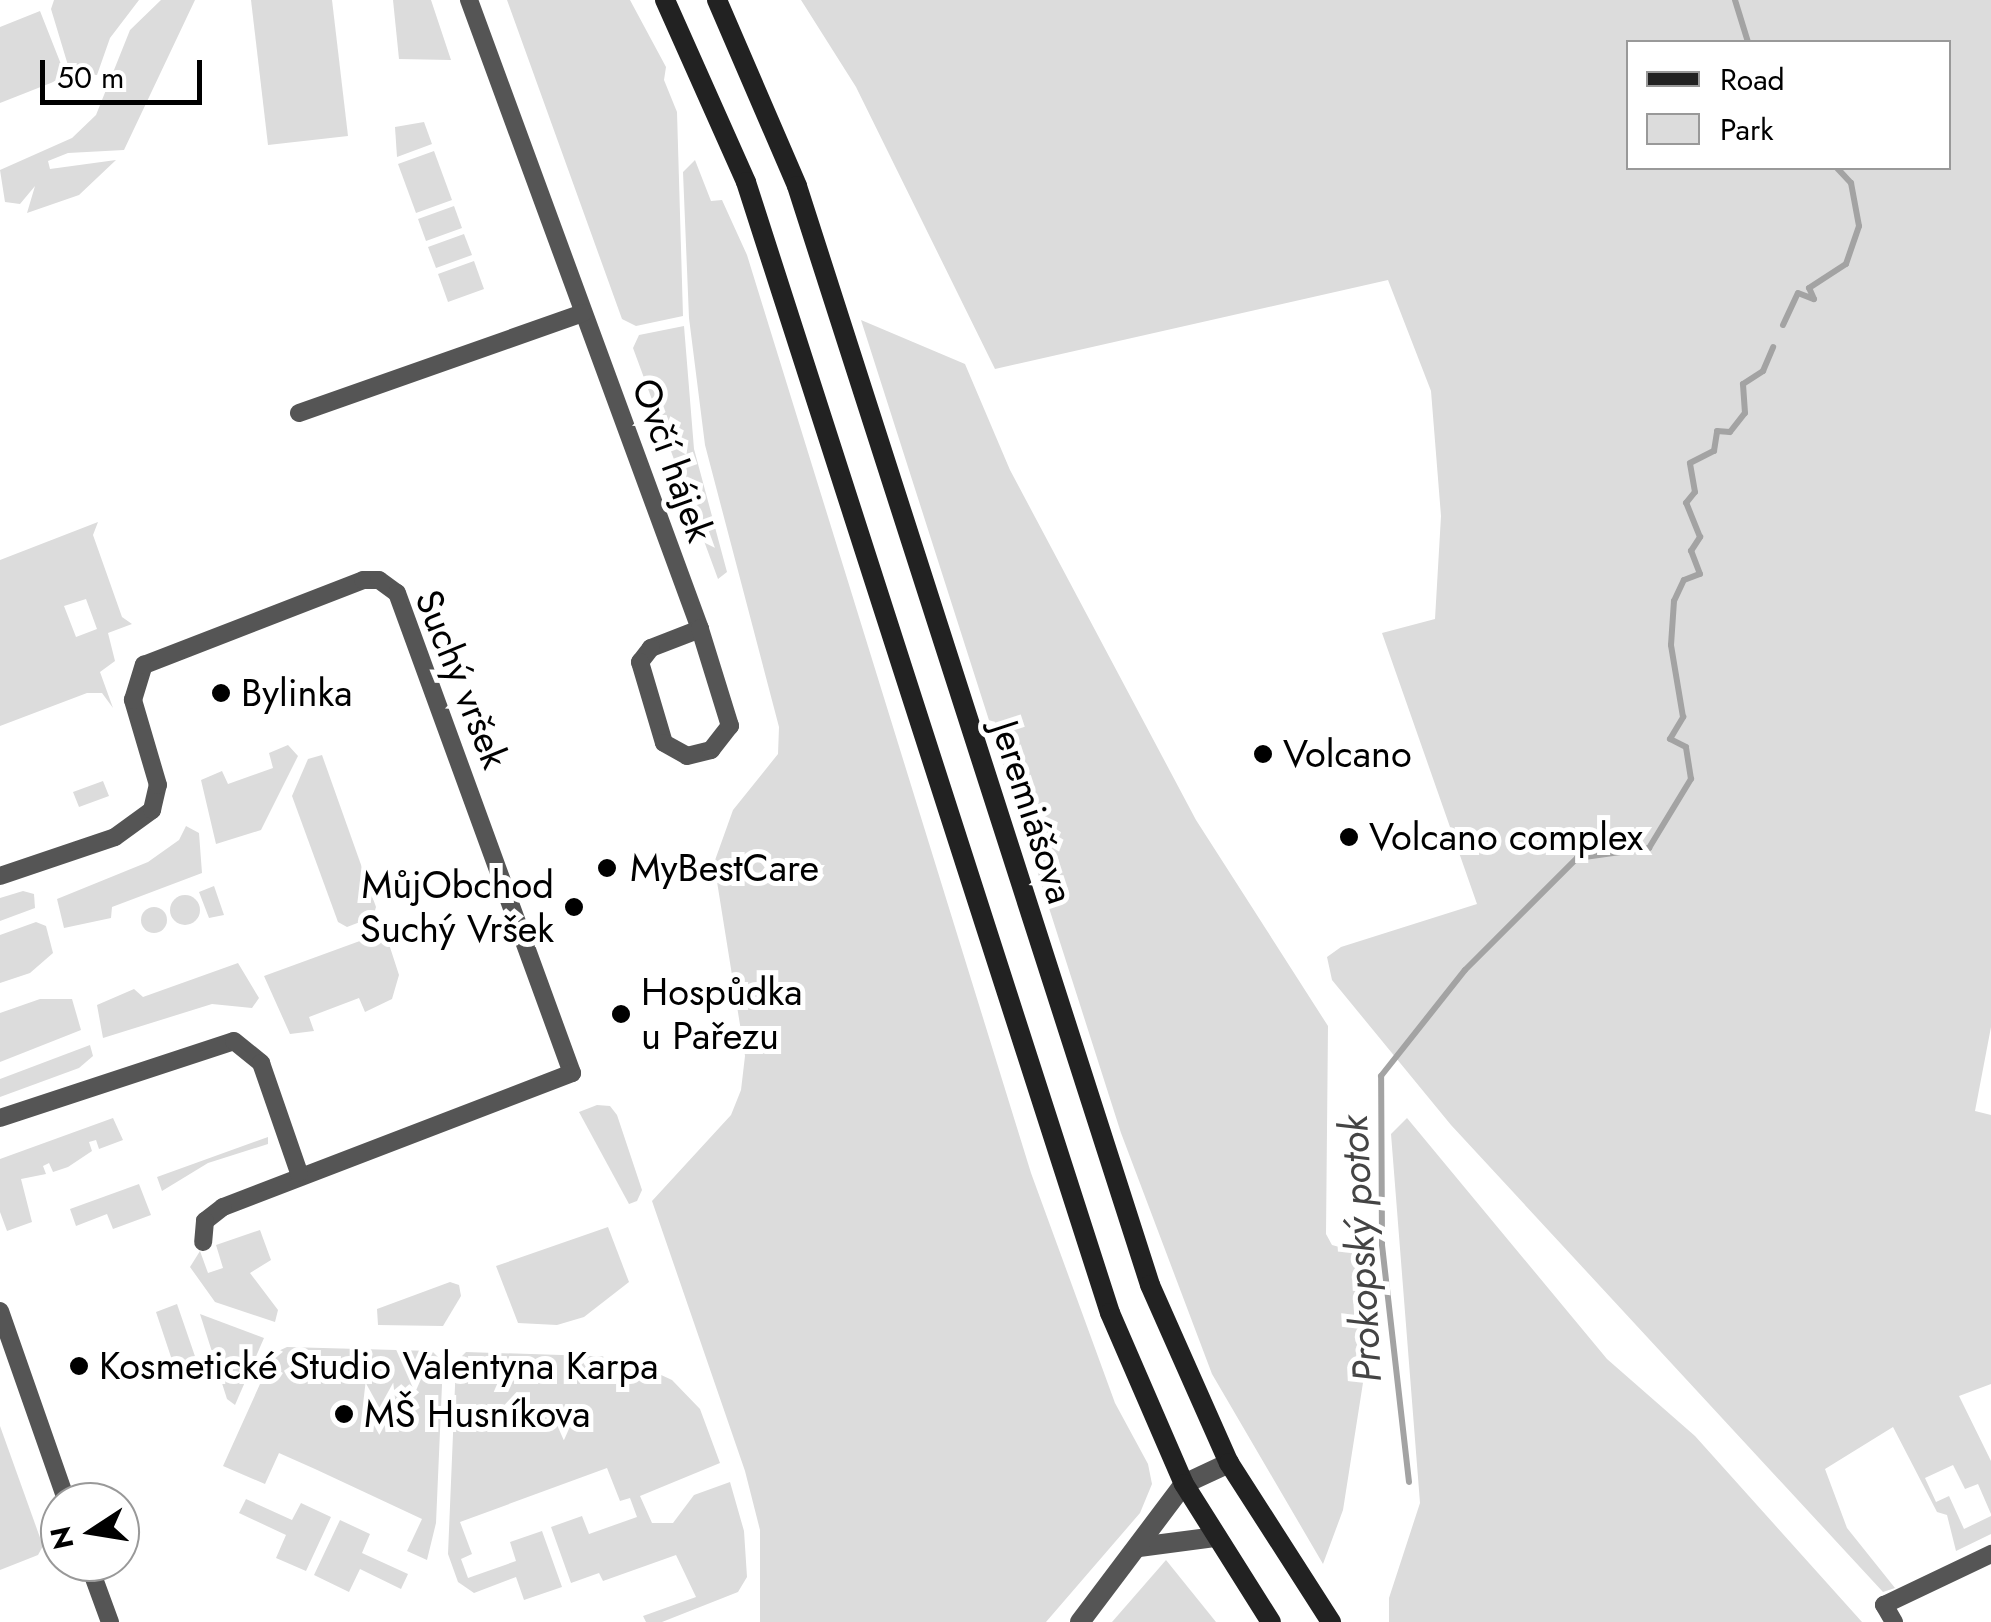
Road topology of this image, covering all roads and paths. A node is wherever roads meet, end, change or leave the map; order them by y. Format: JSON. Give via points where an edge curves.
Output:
{"nodes":[{"id":1,"x":469,"y":0,"type":"edge"},
{"id":2,"x":665,"y":0,"type":"edge"},
{"id":3,"x":717,"y":0,"type":"edge"},
{"id":4,"x":583,"y":313,"type":"junction"},
{"id":5,"x":299,"y":413,"type":"dead end"},
{"id":6,"x":700,"y":629,"type":"junction"},
{"id":7,"x":0,"y":876,"type":"edge"},
{"id":8,"x":0,"y":1118,"type":"edge"},
{"id":9,"x":300,"y":1173,"type":"junction"},
{"id":10,"x":204,"y":1242,"type":"dead end"},
{"id":11,"x":0,"y":1311,"type":"edge"},
{"id":12,"x":1229,"y":1463,"type":"junction"},
{"id":13,"x":60,"y":1482,"type":"edge"},
{"id":14,"x":1184,"y":1484,"type":"junction"},
{"id":15,"x":1216,"y":1537,"type":"junction"},
{"id":16,"x":1139,"y":1547,"type":"junction"},
{"id":17,"x":1991,"y":1554,"type":"edge"},
{"id":18,"x":95,"y":1582,"type":"edge"},
{"id":19,"x":110,"y":1622,"type":"edge"},
{"id":20,"x":1080,"y":1622,"type":"edge"},
{"id":21,"x":1271,"y":1622,"type":"edge"},
{"id":22,"x":1331,"y":1622,"type":"edge"},
{"id":23,"x":1894,"y":1622,"type":"edge"}],
"edges":[{"from":1,"to":4,"type":"street","name":"Ovčí hájek"},
{"from":2,"to":14,"type":"main road","via":[[746,182],[1050,1141],[1110,1313]]},
{"from":3,"to":12,"type":"main road","name":"Jeremiášova","via":[[797,186],[1150,1285]]},
{"from":4,"to":5,"type":"street"},
{"from":4,"to":6,"type":"street","name":"Ovčí hájek"},
{"from":6,"to":6,"type":"street","name":"Ovčí hájek","via":[[730,726],[719,744],[687,756],[664,743],[640,662],[651,648]]},
{"from":7,"to":9,"type":"street","name":"Suchý vršek","via":[[115,838],[152,810],[158,784],[133,700],[144,665],[363,580],[380,580],[397,592],[572,1073]]},
{"from":8,"to":9,"type":"street","via":[[234,1041],[261,1063]]},
{"from":9,"to":10,"type":"street","name":"Suchý vršek","via":[[214,1212],[205,1222]]},
{"from":11,"to":13,"type":"street"},
{"from":12,"to":14,"type":"street"},
{"from":12,"to":22,"type":"main road","name":"Jeremiášova"},
{"from":14,"to":15,"type":"main road"},
{"from":14,"to":16,"type":"street"},
{"from":15,"to":16,"type":"street"},
{"from":15,"to":21,"type":"main road"},
{"from":16,"to":20,"type":"street"},
{"from":17,"to":23,"type":"street","via":[[1884,1605]]},
{"from":18,"to":19,"type":"street"}]}
